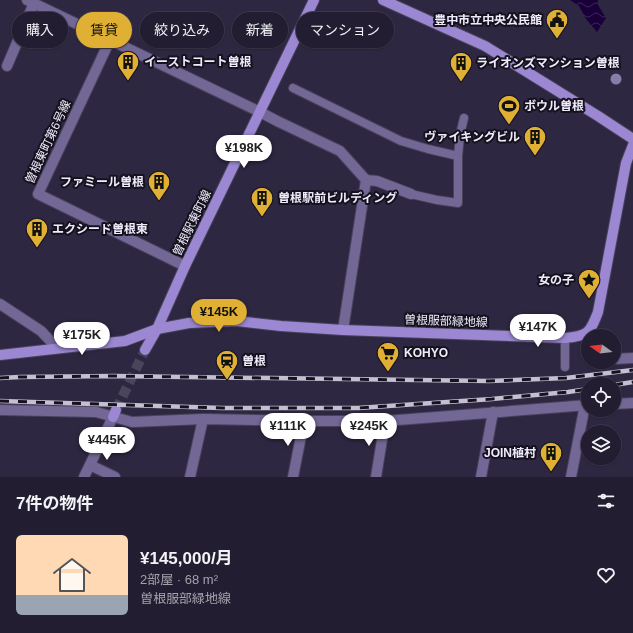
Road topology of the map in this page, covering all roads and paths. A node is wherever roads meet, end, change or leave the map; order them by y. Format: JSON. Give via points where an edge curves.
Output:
{"nodes":[{"id":1,"x":314,"y":0,"type":"edge"},
{"id":2,"x":383,"y":0,"type":"edge"},
{"id":3,"x":30,"y":2,"type":"edge"},
{"id":4,"x":76,"y":24,"type":"edge"},
{"id":5,"x":106,"y":48,"type":"edge"},
{"id":6,"x":127,"y":48,"type":"edge"},
{"id":7,"x":7,"y":66,"type":"dead end"},
{"id":8,"x":293,"y":88,"type":"dead end"},
{"id":9,"x":260,"y":112,"type":"junction"},
{"id":10,"x":464,"y":118,"type":"dead end"},
{"id":11,"x":633,"y":139,"type":"edge"},
{"id":12,"x":633,"y":145,"type":"edge"},
{"id":13,"x":458,"y":156,"type":"junction"},
{"id":14,"x":366,"y":180,"type":"junction"},
{"id":15,"x":411,"y":194,"type":"joint"},
{"id":16,"x":185,"y":266,"type":"junction"},
{"id":17,"x":0,"y":304,"type":"edge"},
{"id":18,"x":591,"y":329,"type":"edge"},
{"id":19,"x":157,"y":330,"type":"junction"},
{"id":20,"x":342,"y":330,"type":"junction"},
{"id":21,"x":581,"y":337,"type":"edge"},
{"id":22,"x":565,"y":338,"type":"junction"},
{"id":23,"x":57,"y":348,"type":"junction"},
{"id":24,"x":146,"y":350,"type":"tunnel mouth"},
{"id":25,"x":0,"y":355,"type":"edge"},
{"id":26,"x":633,"y":358,"type":"edge"},
{"id":27,"x":621,"y":359,"type":"edge"},
{"id":28,"x":565,"y":367,"type":"dead end"},
{"id":29,"x":633,"y":403,"type":"edge"},
{"id":30,"x":621,"y":404,"type":"edge"},
{"id":31,"x":581,"y":405,"type":"edge"},
{"id":32,"x":0,"y":410,"type":"edge"},
{"id":33,"x":493,"y":412,"type":"junction"},
{"id":34,"x":114,"y":414,"type":"junction"},
{"id":35,"x":584,"y":417,"type":"edge"},
{"id":36,"x":202,"y":419,"type":"junction"},
{"id":37,"x":304,"y":421,"type":"junction"},
{"id":38,"x":385,"y":421,"type":"junction"},
{"id":39,"x":90,"y":465,"type":"junction"},
{"id":40,"x":84,"y":477,"type":"edge"},
{"id":41,"x":115,"y":477,"type":"edge"},
{"id":42,"x":190,"y":477,"type":"edge"},
{"id":43,"x":293,"y":477,"type":"edge"},
{"id":44,"x":376,"y":477,"type":"edge"},
{"id":45,"x":481,"y":477,"type":"edge"},
{"id":46,"x":571,"y":477,"type":"edge"}],
"edges":[{"from":1,"to":9,"type":"street","name":"曽根駅東町線"},
{"from":2,"to":11,"type":"street","via":[[485,46]]},
{"from":3,"to":4,"type":"street"},
{"from":3,"to":7,"type":"street"},
{"from":5,"to":16,"type":"street","name":"曽根東町第6号線","via":[[38,194]]},
{"from":6,"to":9,"type":"street"},
{"from":8,"to":13,"type":"lane","via":[[401,140]]},
{"from":9,"to":14,"type":"street","via":[[340,152]]},
{"from":9,"to":16,"type":"street","name":"曽根駅東町線"},
{"from":10,"to":13,"type":"lane"},
{"from":12,"to":18,"type":"street","name":"曽根服部緑地線","via":[[626,163],[598,312]]},
{"from":13,"to":15,"type":"lane","via":[[458,203]]},
{"from":14,"to":15,"type":"street","via":[[377,181]]},
{"from":14,"to":20,"type":"street"},
{"from":16,"to":19,"type":"street","name":"曽根駅東町線"},
{"from":17,"to":23,"type":"street","via":[[40,331]]},
{"from":19,"to":20,"type":"street","name":"曽根服部緑地線","via":[[189,323],[237,321]]},
{"from":19,"to":23,"type":"street","name":"曽根服部緑地線","via":[[125,341]]},
{"from":19,"to":24,"type":"street","name":"曽根駅東町線"},
{"from":20,"to":22,"type":"street","name":"曽根服部緑地線"},
{"from":21,"to":22,"type":"street","name":"曽根服部緑地線"},
{"from":22,"to":28,"type":"lane"},
{"from":23,"to":25,"type":"street","name":"曽根服部緑地線"},
{"from":26,"to":27,"type":"street"},
{"from":29,"to":30,"type":"street"},
{"from":31,"to":33,"type":"street"},
{"from":32,"to":34,"type":"street"},
{"from":33,"to":38,"type":"street"},
{"from":33,"to":45,"type":"street"},
{"from":34,"to":36,"type":"street","via":[[132,422]]},
{"from":34,"to":39,"type":"street"},
{"from":35,"to":46,"type":"street"},
{"from":36,"to":37,"type":"street"},
{"from":36,"to":42,"type":"street"},
{"from":37,"to":38,"type":"street"},
{"from":37,"to":43,"type":"street"},
{"from":38,"to":44,"type":"street"},
{"from":39,"to":40,"type":"street"},
{"from":39,"to":41,"type":"street"}]}
